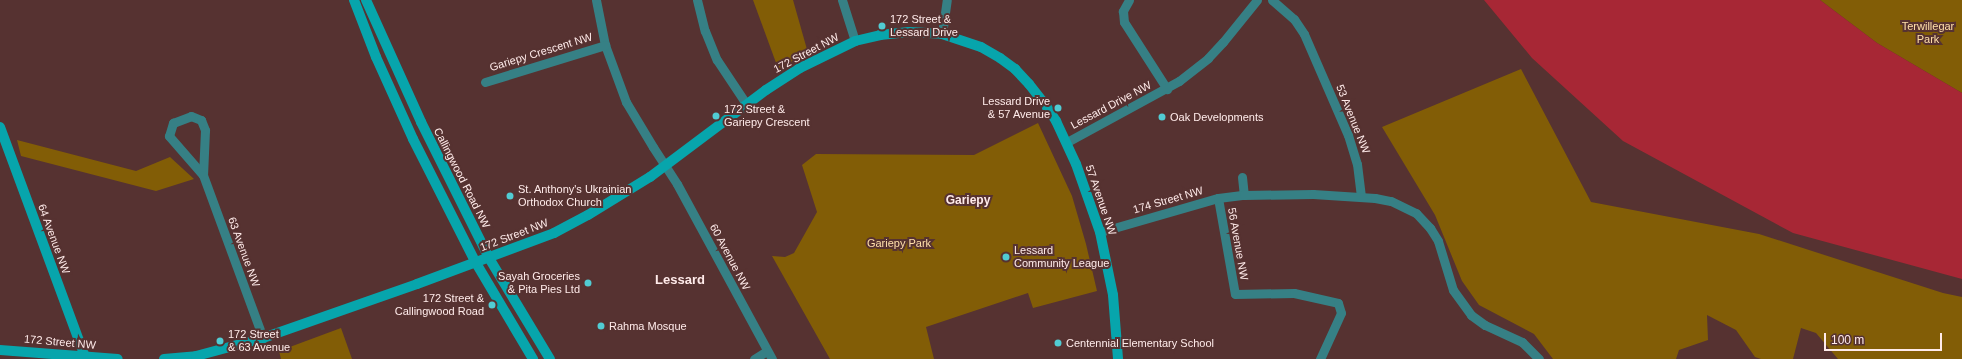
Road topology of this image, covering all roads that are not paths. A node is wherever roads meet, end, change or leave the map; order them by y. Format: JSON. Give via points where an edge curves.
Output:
{"nodes":[{"id":1,"x":354,"y":0,"type":"edge"},
{"id":2,"x":366,"y":0,"type":"edge"},
{"id":3,"x":596,"y":0,"type":"edge"},
{"id":4,"x":697,"y":0,"type":"edge"},
{"id":5,"x":842,"y":0,"type":"edge"},
{"id":6,"x":947,"y":0,"type":"edge"},
{"id":7,"x":1129,"y":0,"type":"edge"},
{"id":8,"x":1257,"y":0,"type":"edge"},
{"id":9,"x":1272,"y":0,"type":"edge"},
{"id":10,"x":942,"y":34,"type":"junction"},
{"id":11,"x":855,"y":41,"type":"junction"},
{"id":12,"x":605,"y":45,"type":"junction"},
{"id":13,"x":485,"y":82,"type":"dead end"},
{"id":14,"x":1029,"y":84,"type":"joint"},
{"id":15,"x":1167,"y":89,"type":"junction"},
{"id":16,"x":747,"y":104,"type":"junction"},
{"id":17,"x":0,"y":127,"type":"edge"},
{"id":18,"x":1067,"y":142,"type":"junction"},
{"id":19,"x":665,"y":167,"type":"junction"},
{"id":20,"x":203,"y":176,"type":"junction"},
{"id":21,"x":1242,"y":177,"type":"dead end"},
{"id":22,"x":1244,"y":195,"type":"junction"},
{"id":23,"x":1361,"y":197,"type":"junction"},
{"id":24,"x":1218,"y":198,"type":"junction"},
{"id":25,"x":1100,"y":232,"type":"junction"},
{"id":26,"x":489,"y":258,"type":"junction"},
{"id":27,"x":476,"y":263,"type":"junction"},
{"id":28,"x":263,"y":338,"type":"junction"},
{"id":29,"x":0,"y":350,"type":"edge"},
{"id":30,"x":770,"y":355,"type":"edge"},
{"id":31,"x":86,"y":358,"type":"edge"},
{"id":32,"x":118,"y":359,"type":"edge"},
{"id":33,"x":164,"y":359,"type":"edge"},
{"id":34,"x":533,"y":359,"type":"edge"},
{"id":35,"x":550,"y":359,"type":"edge"},
{"id":36,"x":754,"y":359,"type":"edge"},
{"id":37,"x":1118,"y":359,"type":"edge"},
{"id":38,"x":1320,"y":359,"type":"edge"},
{"id":39,"x":1539,"y":359,"type":"edge"}],
"edges":[{"from":1,"to":27,"type":"street","via":[[376,57],[413,139]]},
{"from":2,"to":26,"type":"street","name":"Callingwood Road NW","via":[[421,122]]},
{"from":3,"to":12,"type":"street","name":"Gariepy Crescent NW"},
{"from":4,"to":16,"type":"street","via":[[705,31],[717,60]]},
{"from":5,"to":11,"type":"street","name":"172 Street NW"},
{"from":6,"to":10,"type":"street"},
{"from":7,"to":15,"type":"street","name":"Lessard Drive NW","via":[[1123,11],[1124,22]]},
{"from":8,"to":15,"type":"street","name":"Lessard Drive NW","via":[[1208,58]]},
{"from":9,"to":23,"type":"street","name":"53 Avenue NW","via":[[1294,19],[1304,34],[1348,135],[1357,164]]},
{"from":10,"to":11,"type":"street","name":"172 Street NW","via":[[909,32]]},
{"from":10,"to":14,"type":"street","name":"172 Street NW","via":[[987,50],[1015,69]]},
{"from":11,"to":16,"type":"street","name":"172 Street NW","via":[[800,68]]},
{"from":12,"to":13,"type":"street","name":"Gariepy Crescent NW"},
{"from":12,"to":19,"type":"street","name":"Gariepy Crescent NW","via":[[626,102]]},
{"from":14,"to":18,"type":"street","name":"57 Avenue NW","via":[[1056,121]]},
{"from":15,"to":18,"type":"street","name":"Lessard Drive NW"},
{"from":16,"to":19,"type":"street","name":"172 Street NW"},
{"from":17,"to":31,"type":"street","name":"64 Avenue NW"},
{"from":18,"to":25,"type":"street","name":"57 Avenue NW"},
{"from":19,"to":26,"type":"street","name":"172 Street NW","via":[[566,227]]},
{"from":19,"to":30,"type":"street","name":"60 Avenue NW","via":[[682,193]]},
{"from":20,"to":20,"type":"street","name":"63 Avenue NW","via":[[205,130],[201,120],[191,116],[173,123],[169,136]]},
{"from":20,"to":28,"type":"street","name":"63 Avenue NW"},
{"from":21,"to":22,"type":"street"},
{"from":22,"to":23,"type":"street","name":"174 Street NW","via":[[1313,194]]},
{"from":22,"to":24,"type":"street","name":"174 Street NW"},
{"from":23,"to":39,"type":"street","via":[[1384,199],[1400,204],[1424,220],[1438,241],[1449,280],[1464,307],[1486,325],[1522,342]]},
{"from":24,"to":25,"type":"street","name":"174 Street NW"},
{"from":24,"to":38,"type":"street","name":"56 Avenue NW","via":[[1235,294],[1294,293],[1338,303],[1341,313]]},
{"from":25,"to":37,"type":"street","name":"57 Avenue NW","via":[[1113,295]]},
{"from":26,"to":27,"type":"street","name":"172 Street NW"},
{"from":26,"to":35,"type":"street","name":"Callingwood Road NW"},
{"from":27,"to":28,"type":"street","name":"172 Street NW"},
{"from":27,"to":34,"type":"street"},
{"from":28,"to":33,"type":"street","name":"172 Street NW","via":[[196,356]]},
{"from":29,"to":31,"type":"street","name":"172 Street NW"},
{"from":30,"to":36,"type":"street"},
{"from":31,"to":32,"type":"street","name":"172 Street NW"}]}
